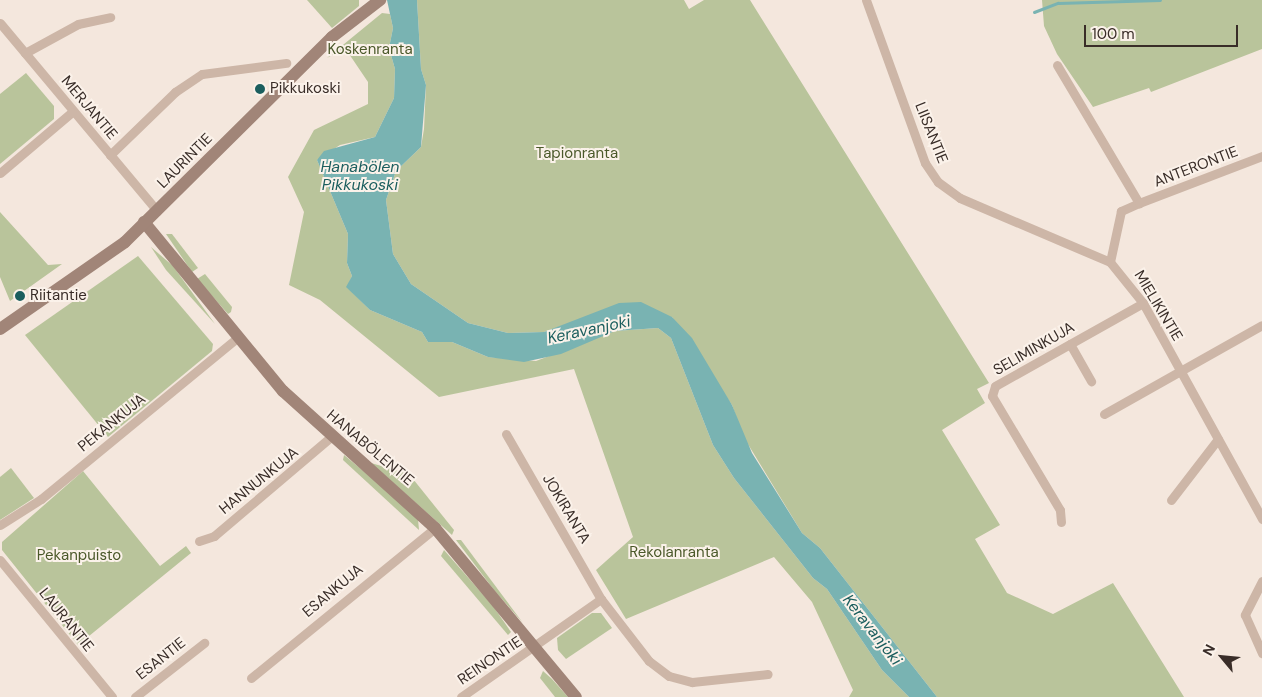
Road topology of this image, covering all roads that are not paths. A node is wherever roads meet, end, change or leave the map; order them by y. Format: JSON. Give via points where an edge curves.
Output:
{"nodes":[{"id":1,"x":866,"y":0,"type":"edge"},
{"id":2,"x":379,"y":1,"type":"edge"},
{"id":3,"x":110,"y":17,"type":"dead end"},
{"id":4,"x":0,"y":23,"type":"edge"},
{"id":5,"x":26,"y":52,"type":"junction"},
{"id":6,"x":286,"y":63,"type":"dead end"},
{"id":7,"x":1057,"y":65,"type":"dead end"},
{"id":8,"x":72,"y":112,"type":"junction"},
{"id":9,"x":110,"y":155,"type":"junction"},
{"id":10,"x":1262,"y":156,"type":"edge"},
{"id":11,"x":0,"y":173,"type":"edge"},
{"id":12,"x":1139,"y":203,"type":"junction"},
{"id":13,"x":157,"y":210,"type":"junction"},
{"id":14,"x":144,"y":222,"type":"junction"},
{"id":15,"x":1110,"y":262,"type":"junction"},
{"id":16,"x":1143,"y":303,"type":"junction"},
{"id":17,"x":1262,"y":324,"type":"edge"},
{"id":18,"x":0,"y":329,"type":"edge"},
{"id":19,"x":238,"y":337,"type":"junction"},
{"id":20,"x":1070,"y":344,"type":"junction"},
{"id":21,"x":1181,"y":371,"type":"junction"},
{"id":22,"x":1091,"y":381,"type":"dead end"},
{"id":23,"x":1104,"y":414,"type":"dead end"},
{"id":24,"x":506,"y":434,"type":"dead end"},
{"id":25,"x":332,"y":436,"type":"junction"},
{"id":26,"x":1218,"y":439,"type":"junction"},
{"id":27,"x":1171,"y":500,"type":"dead end"},
{"id":28,"x":1262,"y":520,"type":"edge"},
{"id":29,"x":1061,"y":522,"type":"dead end"},
{"id":30,"x":0,"y":525,"type":"edge"},
{"id":31,"x":435,"y":528,"type":"junction"},
{"id":32,"x":199,"y":541,"type":"dead end"},
{"id":33,"x":0,"y":560,"type":"edge"},
{"id":34,"x":1262,"y":581,"type":"edge"},
{"id":35,"x":601,"y":599,"type":"junction"},
{"id":36,"x":204,"y":644,"type":"dead end"},
{"id":37,"x":535,"y":647,"type":"junction"},
{"id":38,"x":1262,"y":653,"type":"edge"},
{"id":39,"x":768,"y":674,"type":"dead end"},
{"id":40,"x":251,"y":678,"type":"dead end"},
{"id":41,"x":112,"y":697,"type":"edge"},
{"id":42,"x":135,"y":697,"type":"edge"},
{"id":43,"x":461,"y":697,"type":"edge"},
{"id":44,"x":576,"y":697,"type":"edge"}],
"edges":[{"from":1,"to":15,"type":"street","name":"LIISANTIE","via":[[925,164],[938,182],[960,198]]},
{"from":2,"to":13,"type":"street","name":"LAURINTIE","via":[[326,43]]},
{"from":3,"to":5,"type":"street","via":[[86,21]]},
{"from":4,"to":5,"type":"street","name":"MERJANTIE"},
{"from":5,"to":8,"type":"street","name":"MERJANTIE"},
{"from":6,"to":9,"type":"street","via":[[202,74],[175,92]]},
{"from":7,"to":12,"type":"street"},
{"from":8,"to":9,"type":"street","name":"MERJANTIE"},
{"from":8,"to":11,"type":"street"},
{"from":9,"to":13,"type":"street","name":"MERJANTIE"},
{"from":10,"to":12,"type":"street","name":"ANTERONTIE"},
{"from":12,"to":15,"type":"street","via":[[1121,211]]},
{"from":13,"to":14,"type":"street","name":"LAURINTIE"},
{"from":14,"to":18,"type":"street","name":"LAURINTIE","via":[[84,273]]},
{"from":14,"to":19,"type":"street","name":"HANABÖLENTIE"},
{"from":15,"to":16,"type":"street","name":"MIELIKINTIE"},
{"from":16,"to":20,"type":"street","name":"SELIMINKUJA"},
{"from":16,"to":21,"type":"street","name":"MIELIKINTIE"},
{"from":17,"to":21,"type":"street"},
{"from":19,"to":25,"type":"street","name":"HANABÖLENTIE","via":[[299,408]]},
{"from":19,"to":30,"type":"street","name":"PEKANKUJA","via":[[41,499]]},
{"from":20,"to":22,"type":"street"},
{"from":20,"to":29,"type":"street","name":"SELIMINKUJA","via":[[995,386],[992,396],[1060,510]]},
{"from":21,"to":23,"type":"street"},
{"from":21,"to":26,"type":"street","name":"MIELIKINTIE"},
{"from":24,"to":35,"type":"street","name":"JOKIRANTA"},
{"from":25,"to":31,"type":"street","name":"HANABÖLENTIE"},
{"from":25,"to":32,"type":"street","name":"HANNUNKUJA","via":[[214,536]]},
{"from":26,"to":27,"type":"street"},
{"from":26,"to":28,"type":"street","name":"MIELIKINTIE"},
{"from":31,"to":37,"type":"street","name":"HANABÖLENTIE"},
{"from":31,"to":40,"type":"street","name":"ESANKUJA"},
{"from":33,"to":41,"type":"street","name":"LAURANTIE"},
{"from":34,"to":38,"type":"street","via":[[1245,615]]},
{"from":35,"to":37,"type":"street"},
{"from":35,"to":39,"type":"street","name":"JOKIRANTA","via":[[649,661],[669,676],[692,682]]},
{"from":36,"to":42,"type":"street","name":"ESANTIE"},
{"from":37,"to":43,"type":"street","name":"REINONTIE"},
{"from":37,"to":44,"type":"street","name":"HANABÖLENTIE"}]}
